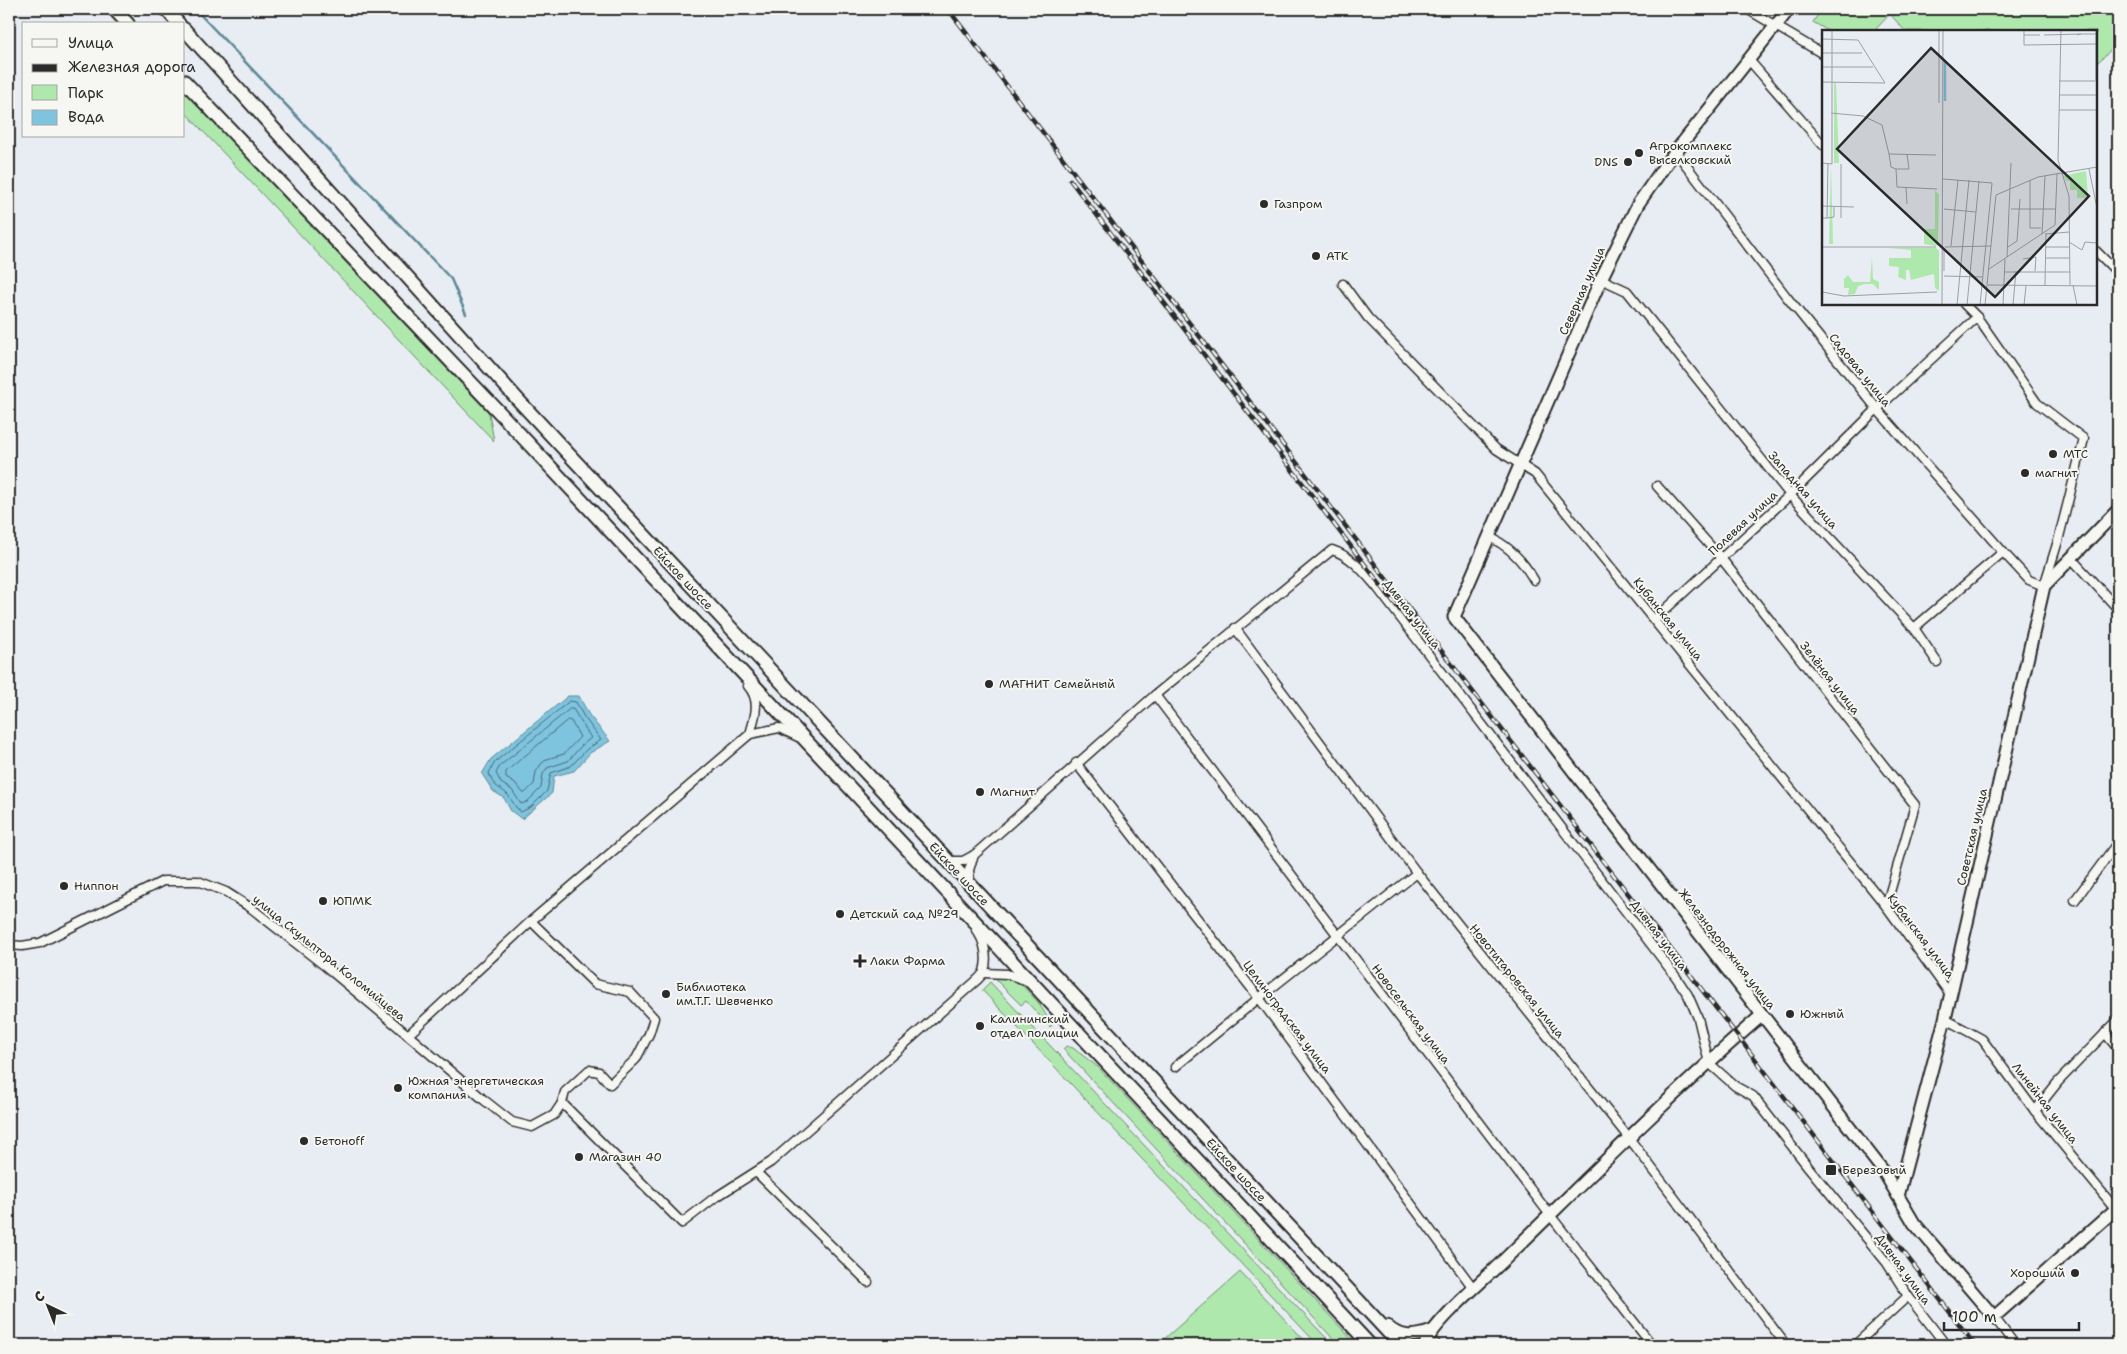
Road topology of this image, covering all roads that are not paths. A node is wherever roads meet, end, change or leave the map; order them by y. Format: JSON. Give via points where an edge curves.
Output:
{"nodes":[{"id":1,"x":114,"y":9,"type":"edge"},
{"id":2,"x":166,"y":9,"type":"edge"},
{"id":3,"x":1747,"y":9,"type":"edge"},
{"id":4,"x":1788,"y":9,"type":"edge"},
{"id":5,"x":126,"y":22,"type":"edge"},
{"id":6,"x":177,"y":22,"type":"edge"},
{"id":7,"x":1775,"y":27,"type":"junction"},
{"id":8,"x":185,"y":30,"type":"edge"},
{"id":9,"x":1822,"y":53,"type":"edge"},
{"id":10,"x":1749,"y":60,"type":"junction"},
{"id":11,"x":185,"y":82,"type":"edge"},
{"id":12,"x":1822,"y":144,"type":"edge"},
{"id":13,"x":1676,"y":152,"type":"junction"},
{"id":14,"x":2097,"y":251,"type":"edge"},
{"id":15,"x":2118,"y":273,"type":"edge"},
{"id":16,"x":1601,"y":280,"type":"junction"},
{"id":17,"x":1343,"y":284,"type":"dead end"},
{"id":18,"x":1965,"y":305,"type":"edge"},
{"id":19,"x":1977,"y":317,"type":"junction"},
{"id":20,"x":1877,"y":409,"type":"junction"},
{"id":21,"x":1521,"y":464,"type":"junction"},
{"id":22,"x":1657,"y":486,"type":"dead end"},
{"id":23,"x":1790,"y":495,"type":"junction"},
{"id":24,"x":2118,"y":510,"type":"edge"},
{"id":25,"x":1489,"y":537,"type":"junction"},
{"id":26,"x":2003,"y":552,"type":"junction"},
{"id":27,"x":1722,"y":558,"type":"junction"},
{"id":28,"x":2071,"y":558,"type":"junction"},
{"id":29,"x":1534,"y":580,"type":"dead end"},
{"id":30,"x":2044,"y":586,"type":"junction"},
{"id":31,"x":2118,"y":609,"type":"edge"},
{"id":32,"x":1454,"y":616,"type":"joint"},
{"id":33,"x":1654,"y":620,"type":"junction"},
{"id":34,"x":1235,"y":628,"type":"junction"},
{"id":35,"x":1914,"y":628,"type":"junction"},
{"id":36,"x":730,"y":660,"type":"junction"},
{"id":37,"x":1938,"y":662,"type":"dead end"},
{"id":38,"x":1155,"y":695,"type":"junction"},
{"id":39,"x":750,"y":734,"type":"junction"},
{"id":40,"x":805,"y":740,"type":"junction"},
{"id":41,"x":1076,"y":763,"type":"junction"},
{"id":42,"x":2118,"y":842,"type":"edge"},
{"id":43,"x":974,"y":855,"type":"junction"},
{"id":44,"x":948,"y":861,"type":"junction"},
{"id":45,"x":1417,"y":873,"type":"junction"},
{"id":46,"x":970,"y":886,"type":"junction"},
{"id":47,"x":953,"y":899,"type":"junction"},
{"id":48,"x":2075,"y":900,"type":"dead end"},
{"id":49,"x":1886,"y":906,"type":"junction"},
{"id":50,"x":531,"y":921,"type":"junction"},
{"id":51,"x":1338,"y":936,"type":"junction"},
{"id":52,"x":9,"y":945,"type":"edge"},
{"id":53,"x":984,"y":972,"type":"junction"},
{"id":54,"x":1031,"y":982,"type":"junction"},
{"id":55,"x":1950,"y":994,"type":"junction"},
{"id":56,"x":1259,"y":998,"type":"junction"},
{"id":57,"x":1762,"y":1016,"type":"junction"},
{"id":58,"x":1945,"y":1019,"type":"junction"},
{"id":59,"x":2118,"y":1020,"type":"edge"},
{"id":60,"x":2105,"y":1033,"type":"junction"},
{"id":61,"x":408,"y":1035,"type":"junction"},
{"id":62,"x":2118,"y":1049,"type":"edge"},
{"id":63,"x":1709,"y":1063,"type":"junction"},
{"id":64,"x":1175,"y":1068,"type":"dead end"},
{"id":65,"x":562,"y":1103,"type":"junction"},
{"id":66,"x":2035,"y":1111,"type":"junction"},
{"id":67,"x":1629,"y":1138,"type":"junction"},
{"id":68,"x":756,"y":1172,"type":"junction"},
{"id":69,"x":1898,"y":1196,"type":"junction"},
{"id":70,"x":2118,"y":1209,"type":"edge"},
{"id":71,"x":1550,"y":1215,"type":"junction"},
{"id":72,"x":868,"y":1282,"type":"dead end"},
{"id":73,"x":1474,"y":1289,"type":"junction"},
{"id":74,"x":1908,"y":1296,"type":"junction"},
{"id":75,"x":1338,"y":1311,"type":"junction"},
{"id":76,"x":1994,"y":1316,"type":"junction"},
{"id":77,"x":1378,"y":1322,"type":"junction"},
{"id":78,"x":1432,"y":1332,"type":"junction"},
{"id":79,"x":1363,"y":1345,"type":"edge"},
{"id":80,"x":1370,"y":1345,"type":"edge"},
{"id":81,"x":1400,"y":1345,"type":"edge"},
{"id":82,"x":1432,"y":1345,"type":"edge"},
{"id":83,"x":1652,"y":1345,"type":"edge"},
{"id":84,"x":1786,"y":1345,"type":"edge"},
{"id":85,"x":1855,"y":1345,"type":"edge"},
{"id":86,"x":1946,"y":1345,"type":"edge"},
{"id":87,"x":2015,"y":1345,"type":"edge"}],
"edges":[{"from":1,"to":5,"type":"main road"},
{"from":2,"to":6,"type":"main road"},
{"from":3,"to":7,"type":"street"},
{"from":4,"to":7,"type":"street","name":"Северная улица"},
{"from":7,"to":9,"type":"street"},
{"from":7,"to":10,"type":"street","name":"Северная улица"},
{"from":8,"to":44,"type":"main road","name":"Ейское шоссе","via":[[520,402]]},
{"from":10,"to":12,"type":"street"},
{"from":10,"to":13,"type":"street","name":"Северная улица"},
{"from":11,"to":36,"type":"main road","name":"Ейское шоссе"},
{"from":13,"to":16,"type":"street","name":"Северная улица","via":[[1638,204]]},
{"from":13,"to":20,"type":"street","name":"Садовая улица"},
{"from":14,"to":15,"type":"street"},
{"from":16,"to":21,"type":"street","name":"Северная улица"},
{"from":16,"to":23,"type":"street","name":"Западная улица","via":[[1627,291]]},
{"from":17,"to":21,"type":"street","name":"Кубанская улица","via":[[1368,318],[1496,449]]},
{"from":18,"to":19,"type":"street"},
{"from":19,"to":20,"type":"street","name":"Полевая улица"},
{"from":19,"to":30,"type":"street","via":[[2037,403],[2084,439]]},
{"from":20,"to":23,"type":"street","name":"Полевая улица"},
{"from":20,"to":26,"type":"street","name":"Садовая улица"},
{"from":21,"to":25,"type":"street","name":"Северная улица"},
{"from":21,"to":33,"type":"street","name":"Кубанская улица","via":[[1535,474]]},
{"from":22,"to":27,"type":"street","name":"Зелёная улица"},
{"from":23,"to":27,"type":"street","name":"Полевая улица"},
{"from":23,"to":35,"type":"street","name":"Западная улица"},
{"from":24,"to":28,"type":"street"},
{"from":25,"to":29,"type":"street","via":[[1503,543],[1524,563]]},
{"from":25,"to":32,"type":"street","name":"Северная улица"},
{"from":26,"to":30,"type":"street","name":"Садовая улица","via":[[2029,580]]},
{"from":26,"to":35,"type":"street"},
{"from":27,"to":33,"type":"street","name":"Полевая улица"},
{"from":27,"to":49,"type":"street","name":"Зелёная улица","via":[[1915,805]]},
{"from":28,"to":30,"type":"street"},
{"from":28,"to":31,"type":"street"},
{"from":30,"to":55,"type":"street","name":"Советская улица"},
{"from":32,"to":57,"type":"street","name":"Железнодорожная улица"},
{"from":33,"to":49,"type":"street","name":"Кубанская улица"},
{"from":34,"to":38,"type":"street"},
{"from":34,"to":45,"type":"street","name":"Новотитаровская улица"},
{"from":34,"to":63,"type":"street","name":"Дивная улица","via":[[1332,550],[1356,564],[1676,977],[1698,1018]]},
{"from":35,"to":37,"type":"street","name":"Западная улица"},
{"from":36,"to":39,"type":"street","via":[[729,666],[755,697],[757,705]]},
{"from":36,"to":40,"type":"main road","name":"Ейское шоссе"},
{"from":38,"to":41,"type":"street"},
{"from":38,"to":51,"type":"street","name":"Новосельская улица"},
{"from":39,"to":40,"type":"street","via":[[779,728]]},
{"from":39,"to":50,"type":"street","name":"улица Скульптора Коломийцева"},
{"from":40,"to":47,"type":"main road","name":"Ейское шоссе"},
{"from":41,"to":43,"type":"street"},
{"from":41,"to":56,"type":"street","name":"Целиноградская улица"},
{"from":42,"to":48,"type":"street"},
{"from":43,"to":44,"type":"street","via":[[963,861]]},
{"from":43,"to":46,"type":"street","via":[[969,870]]},
{"from":44,"to":46,"type":"main road","name":"Ейское шоссе"},
{"from":45,"to":51,"type":"street"},
{"from":45,"to":67,"type":"street","name":"Новотитаровская улица"},
{"from":46,"to":77,"type":"main road","name":"Ейское шоссе"},
{"from":47,"to":53,"type":"street","via":[[957,909],[980,934],[985,952]]},
{"from":47,"to":54,"type":"main road","name":"Ейское шоссе"},
{"from":49,"to":55,"type":"street","name":"Кубанская улица"},
{"from":50,"to":61,"type":"street","name":"улица Скульптора Коломийцева"},
{"from":50,"to":65,"type":"street","via":[[595,984],[630,992],[654,1018],[636,1059],[610,1084],[599,1072],[589,1070],[565,1092]]},
{"from":51,"to":56,"type":"street"},
{"from":51,"to":71,"type":"street","name":"Новосельская улица"},
{"from":52,"to":61,"type":"street","name":"улица Скульптора Коломийцева","via":[[40,943],[163,881],[198,881],[226,892],[251,908]]},
{"from":53,"to":54,"type":"street","via":[[1007,974]]},
{"from":53,"to":68,"type":"street","via":[[823,1118]]},
{"from":54,"to":75,"type":"main road","name":"Ейское шоссе"},
{"from":55,"to":58,"type":"street","name":"Советская улица"},
{"from":56,"to":64,"type":"street"},
{"from":56,"to":73,"type":"street","name":"Целиноградская улица"},
{"from":57,"to":63,"type":"street"},
{"from":57,"to":69,"type":"street","name":"Железнодорожная улица","via":[[1884,1172]]},
{"from":58,"to":66,"type":"street","name":"Линейная улица","via":[[1982,1039]]},
{"from":58,"to":69,"type":"street","name":"Советская улица"},
{"from":59,"to":60,"type":"street"},
{"from":60,"to":62,"type":"street"},
{"from":60,"to":66,"type":"street"},
{"from":61,"to":65,"type":"street","via":[[512,1122],[532,1127],[554,1115]]},
{"from":63,"to":67,"type":"street"},
{"from":63,"to":74,"type":"street","name":"Дивная улица","via":[[1735,1086],[1754,1096],[1887,1263]]},
{"from":65,"to":68,"type":"street","via":[[682,1223]]},
{"from":66,"to":70,"type":"street","name":"Линейная улица"},
{"from":67,"to":71,"type":"street"},
{"from":67,"to":84,"type":"street","name":"Новотитаровская улица"},
{"from":68,"to":72,"type":"street"},
{"from":69,"to":76,"type":"street","name":"Железнодорожная улица","via":[[1914,1223]]},
{"from":70,"to":76,"type":"street"},
{"from":71,"to":73,"type":"street"},
{"from":71,"to":83,"type":"street","name":"Новосельская улица"},
{"from":73,"to":78,"type":"street"},
{"from":74,"to":85,"type":"street"},
{"from":74,"to":86,"type":"street","name":"Дивная улица"},
{"from":75,"to":79,"type":"street","via":[[1338,1318]]},
{"from":75,"to":80,"type":"main road","name":"Ейское шоссе"},
{"from":76,"to":87,"type":"street","name":"Железнодорожная улица"},
{"from":77,"to":78,"type":"street","via":[[1384,1322],[1398,1334],[1409,1336]]},
{"from":77,"to":81,"type":"main road","name":"Ейское шоссе"},
{"from":78,"to":82,"type":"street"}]}
